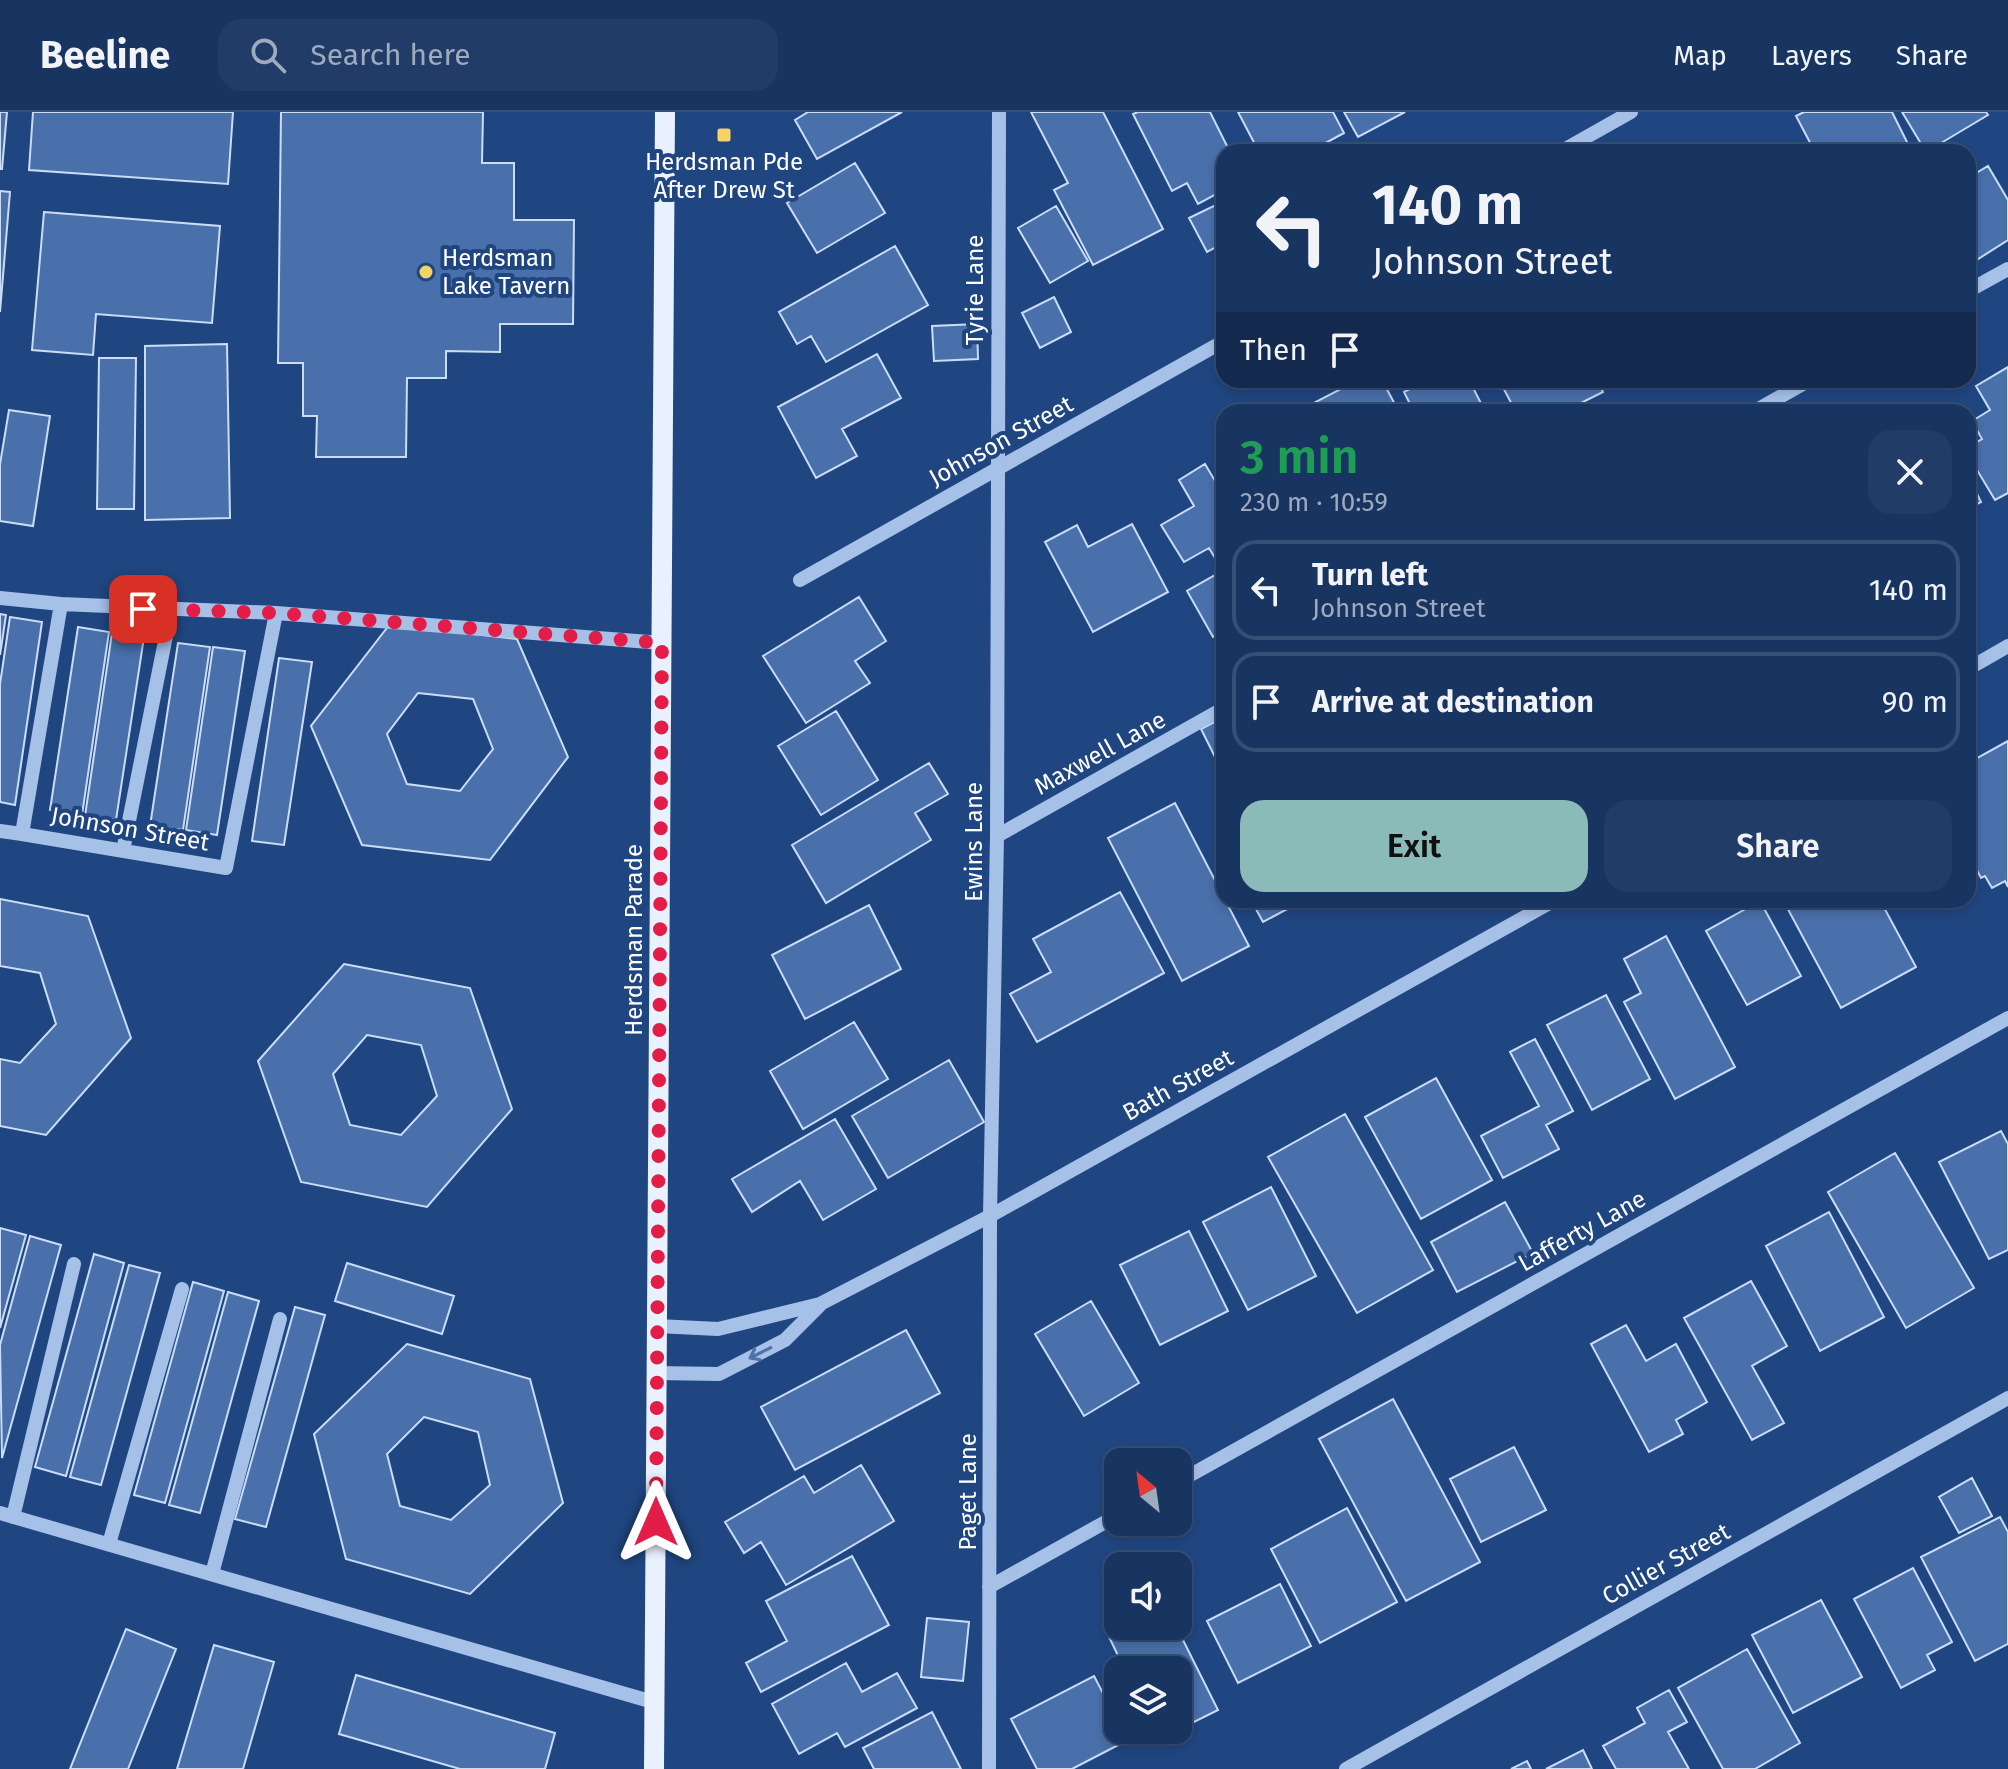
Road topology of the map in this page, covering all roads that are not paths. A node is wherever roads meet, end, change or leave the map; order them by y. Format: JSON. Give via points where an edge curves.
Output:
{"nodes":[{"id":1,"x":665,"y":112,"type":"edge"},
{"id":2,"x":999,"y":112,"type":"edge"},
{"id":3,"x":1631,"y":112,"type":"edge"},
{"id":4,"x":1574,"y":144,"type":"edge"},
{"id":5,"x":2008,"y":269,"type":"edge"},
{"id":6,"x":1976,"y":287,"type":"edge"},
{"id":7,"x":1216,"y":345,"type":"edge"},
{"id":8,"x":1796,"y":388,"type":"edge"},
{"id":9,"x":1767,"y":404,"type":"edge"},
{"id":10,"x":996,"y":469,"type":"junction"},
{"id":11,"x":800,"y":580,"type":"dead end"},
{"id":12,"x":0,"y":598,"type":"edge"},
{"id":13,"x":61,"y":604,"type":"junction"},
{"id":14,"x":171,"y":611,"type":"junction"},
{"id":15,"x":276,"y":613,"type":"junction"},
{"id":16,"x":662,"y":643,"type":"junction"},
{"id":17,"x":2008,"y":646,"type":"edge"},
{"id":18,"x":1976,"y":664,"type":"edge"},
{"id":19,"x":1216,"y":713,"type":"edge"},
{"id":20,"x":0,"y":831,"type":"edge"},
{"id":21,"x":22,"y":834,"type":"junction"},
{"id":22,"x":997,"y":836,"type":"junction"},
{"id":23,"x":123,"y":851,"type":"junction"},
{"id":24,"x":1541,"y":908,"type":"edge"},
{"id":25,"x":2008,"y":1018,"type":"edge"},
{"id":26,"x":990,"y":1216,"type":"junction"},
{"id":27,"x":74,"y":1264,"type":"dead end"},
{"id":28,"x":182,"y":1289,"type":"dead end"},
{"id":29,"x":820,"y":1304,"type":"junction"},
{"id":30,"x":280,"y":1319,"type":"dead end"},
{"id":31,"x":657,"y":1326,"type":"junction"},
{"id":32,"x":657,"y":1373,"type":"junction"},
{"id":33,"x":2008,"y":1398,"type":"edge"},
{"id":34,"x":1192,"y":1474,"type":"edge"},
{"id":35,"x":6,"y":1515,"type":"edge"},
{"id":36,"x":1104,"y":1523,"type":"edge"},
{"id":37,"x":109,"y":1544,"type":"junction"},
{"id":38,"x":212,"y":1574,"type":"junction"},
{"id":39,"x":989,"y":1587,"type":"junction"},
{"id":40,"x":653,"y":1702,"type":"junction"},
{"id":41,"x":654,"y":1769,"type":"edge"},
{"id":42,"x":989,"y":1769,"type":"edge"},
{"id":43,"x":1346,"y":1769,"type":"edge"}],
"edges":[{"from":1,"to":16,"type":"main road","name":"Herdsman Parade"},
{"from":2,"to":10,"type":"street","name":"Tyrie Lane"},
{"from":3,"to":4,"type":"street"},
{"from":5,"to":6,"type":"street"},
{"from":7,"to":10,"type":"street","name":"Johnson Street"},
{"from":8,"to":9,"type":"street"},
{"from":10,"to":11,"type":"street","name":"Johnson Street"},
{"from":10,"to":22,"type":"street","name":"Ewins Lane"},
{"from":12,"to":13,"type":"street"},
{"from":13,"to":14,"type":"street"},
{"from":13,"to":21,"type":"street","name":"Johnson Street"},
{"from":14,"to":15,"type":"street"},
{"from":14,"to":23,"type":"street"},
{"from":15,"to":16,"type":"street"},
{"from":15,"to":23,"type":"street","name":"Johnson Street","via":[[226,868]]},
{"from":16,"to":31,"type":"main road","name":"Herdsman Parade"},
{"from":17,"to":18,"type":"street"},
{"from":19,"to":22,"type":"street","name":"Maxwell Lane"},
{"from":20,"to":21,"type":"street"},
{"from":21,"to":23,"type":"street","name":"Johnson Street"},
{"from":22,"to":26,"type":"street","name":"Ewins Lane"},
{"from":24,"to":26,"type":"street","name":"Bath Street"},
{"from":25,"to":34,"type":"street","name":"Lafferty Lane"},
{"from":26,"to":29,"type":"street","name":"Bath Street"},
{"from":26,"to":39,"type":"street","name":"Paget Lane"},
{"from":27,"to":35,"type":"street"},
{"from":28,"to":37,"type":"street"},
{"from":29,"to":31,"type":"street","name":"Bath Street","via":[[718,1329]]},
{"from":29,"to":32,"type":"street","name":"Bath Street","one_way":true,"via":[[785,1340],[719,1374]]},
{"from":30,"to":38,"type":"street"},
{"from":31,"to":32,"type":"main road","name":"Herdsman Parade"},
{"from":32,"to":40,"type":"main road","name":"Herdsman Parade"},
{"from":33,"to":43,"type":"street","name":"Collier Street"},
{"from":35,"to":37,"type":"street"},
{"from":36,"to":39,"type":"street"},
{"from":37,"to":38,"type":"street"},
{"from":38,"to":40,"type":"street"},
{"from":39,"to":42,"type":"street","name":"Paget Lane"},
{"from":40,"to":41,"type":"main road","name":"Herdsman Parade"}]}
